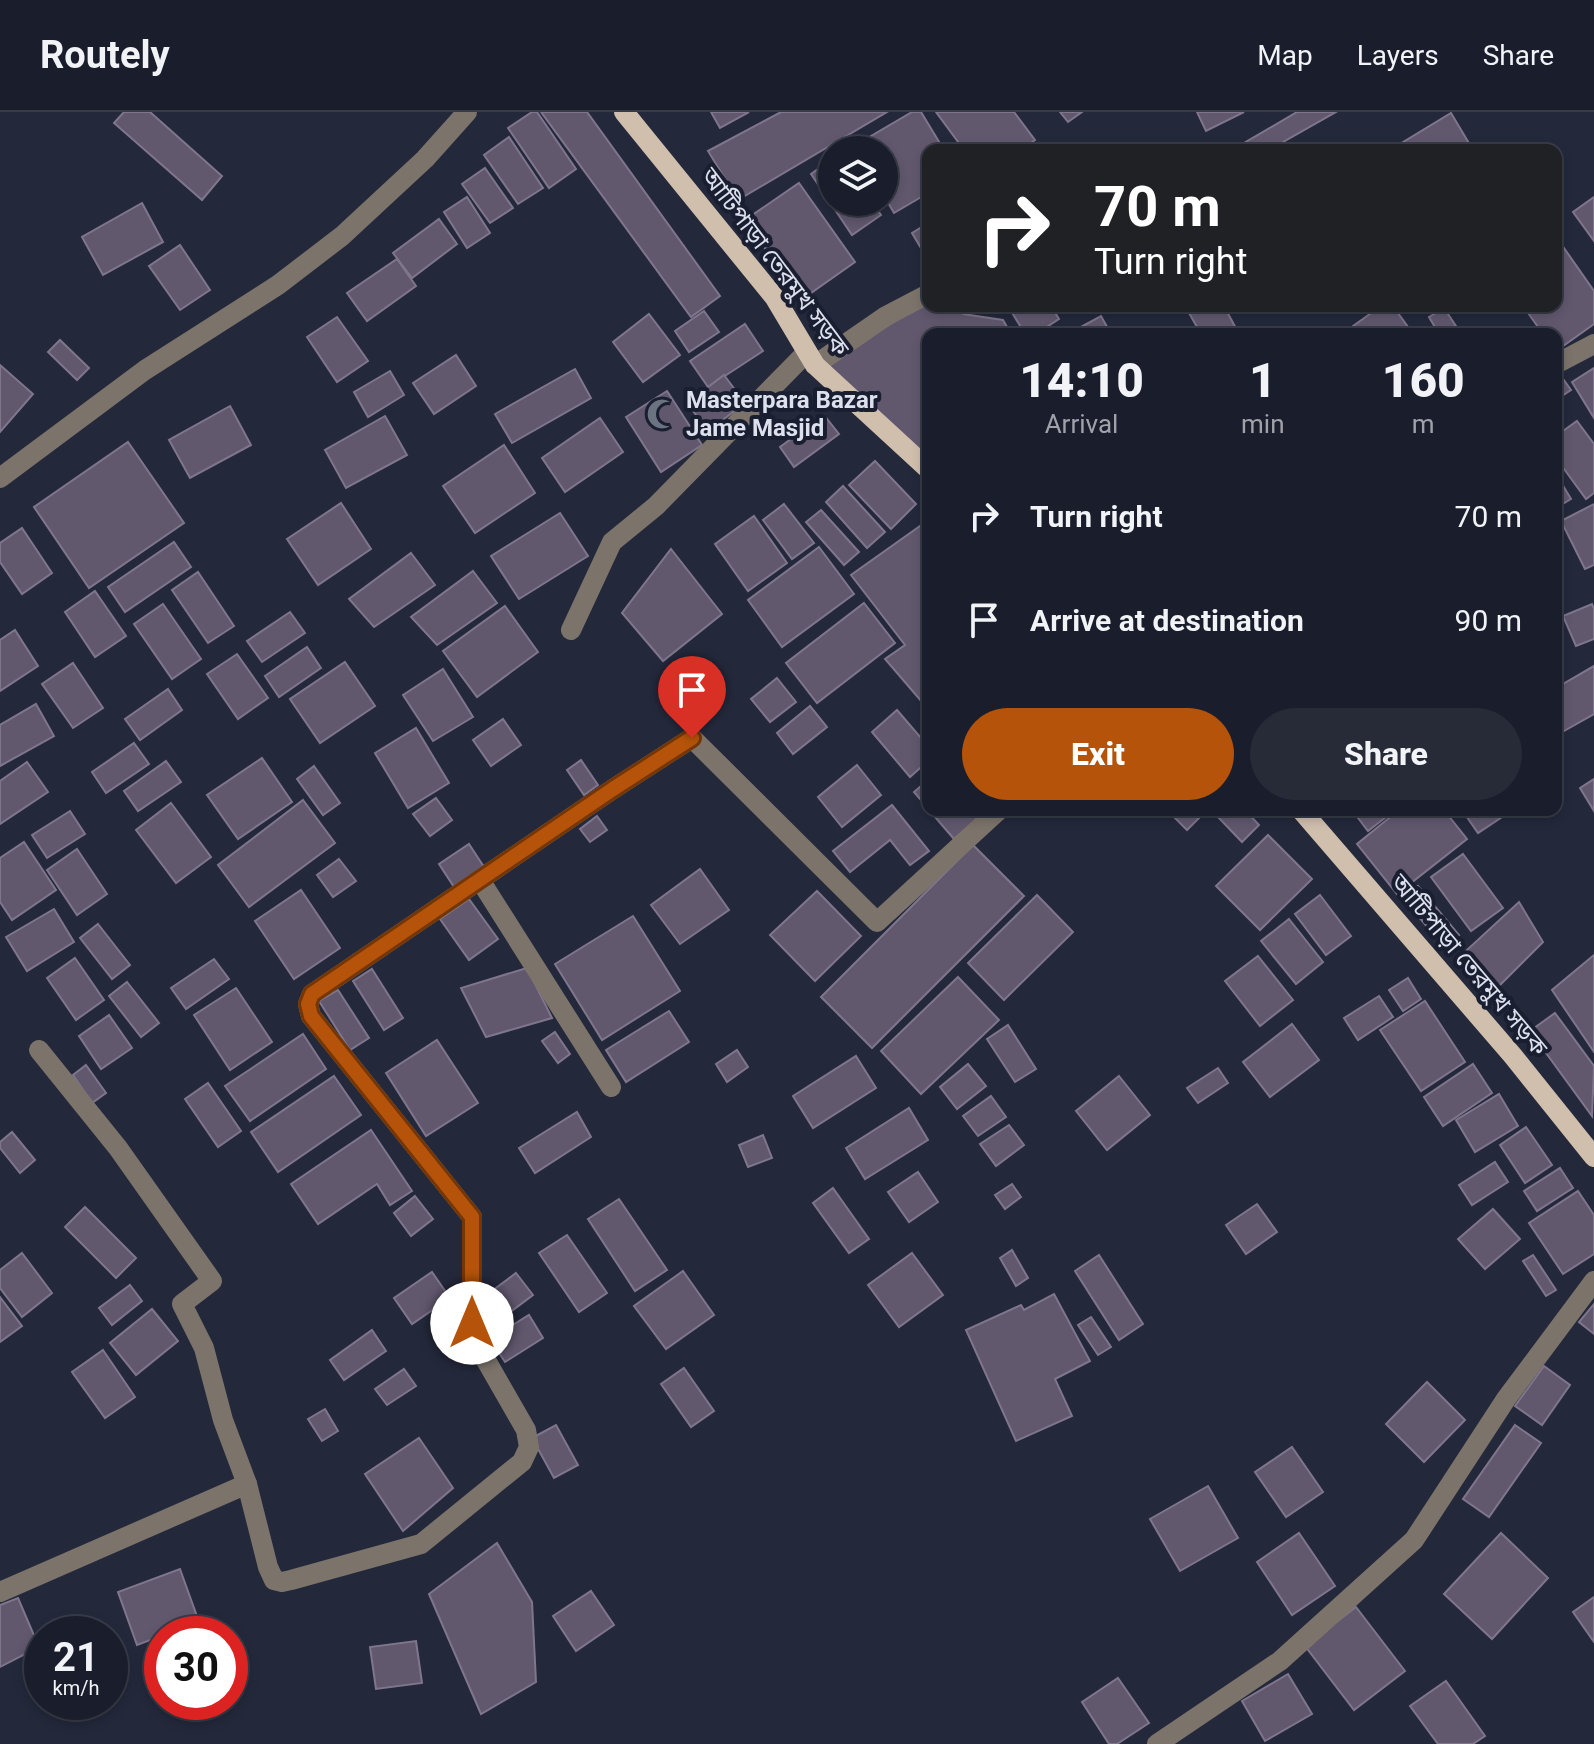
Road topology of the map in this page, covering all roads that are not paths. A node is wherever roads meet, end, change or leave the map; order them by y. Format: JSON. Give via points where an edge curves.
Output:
{"nodes":[{"id":1,"x":467,"y":112,"type":"edge"},
{"id":2,"x":634,"y":115,"type":"edge"},
{"id":3,"x":922,"y":297,"type":"edge"},
{"id":4,"x":1594,"y":344,"type":"edge"},
{"id":5,"x":811,"y":358,"type":"junction"},
{"id":6,"x":1562,"y":361,"type":"edge"},
{"id":7,"x":922,"y":463,"type":"edge"},
{"id":8,"x":0,"y":478,"type":"edge"},
{"id":9,"x":571,"y":630,"type":"dead end"},
{"id":10,"x":992,"y":816,"type":"edge"},
{"id":11,"x":1306,"y":816,"type":"edge"},
{"id":12,"x":480,"y":880,"type":"junction"},
{"id":13,"x":39,"y":1050,"type":"dead end"},
{"id":14,"x":611,"y":1087,"type":"dead end"},
{"id":15,"x":1594,"y":1157,"type":"edge"},
{"id":16,"x":1594,"y":1281,"type":"edge"},
{"id":17,"x":247,"y":1484,"type":"junction"},
{"id":18,"x":0,"y":1592,"type":"edge"},
{"id":19,"x":1157,"y":1744,"type":"edge"}],
"edges":[{"from":1,"to":8,"type":"street","via":[[342,236],[278,285],[145,370]]},
{"from":2,"to":5,"type":"main road","name":"আটিপাড়া তেরমুখ সড়ক","via":[[775,298]]},
{"from":3,"to":5,"type":"street"},
{"from":4,"to":6,"type":"street"},
{"from":5,"to":7,"type":"main road","name":"আটিপাড়া তেরমুখ সড়ক"},
{"from":5,"to":9,"type":"street","via":[[612,542]]},
{"from":10,"to":12,"type":"street","via":[[877,922],[692,738]]},
{"from":11,"to":15,"type":"main road","name":"আটিপাড়া তেরমুখ সড়ক"},
{"from":12,"to":14,"type":"street"},
{"from":12,"to":17,"type":"street","via":[[312,994],[308,1004],[311,1016],[472,1217],[472,1323],[526,1430],[529,1447],[522,1462],[421,1544],[282,1582],[274,1580],[268,1567]]},
{"from":13,"to":17,"type":"street","via":[[118,1148],[212,1281],[182,1304],[204,1348]]},
{"from":16,"to":19,"type":"street","via":[[1506,1399],[1414,1540],[1280,1661]]},
{"from":17,"to":18,"type":"street"}]}
